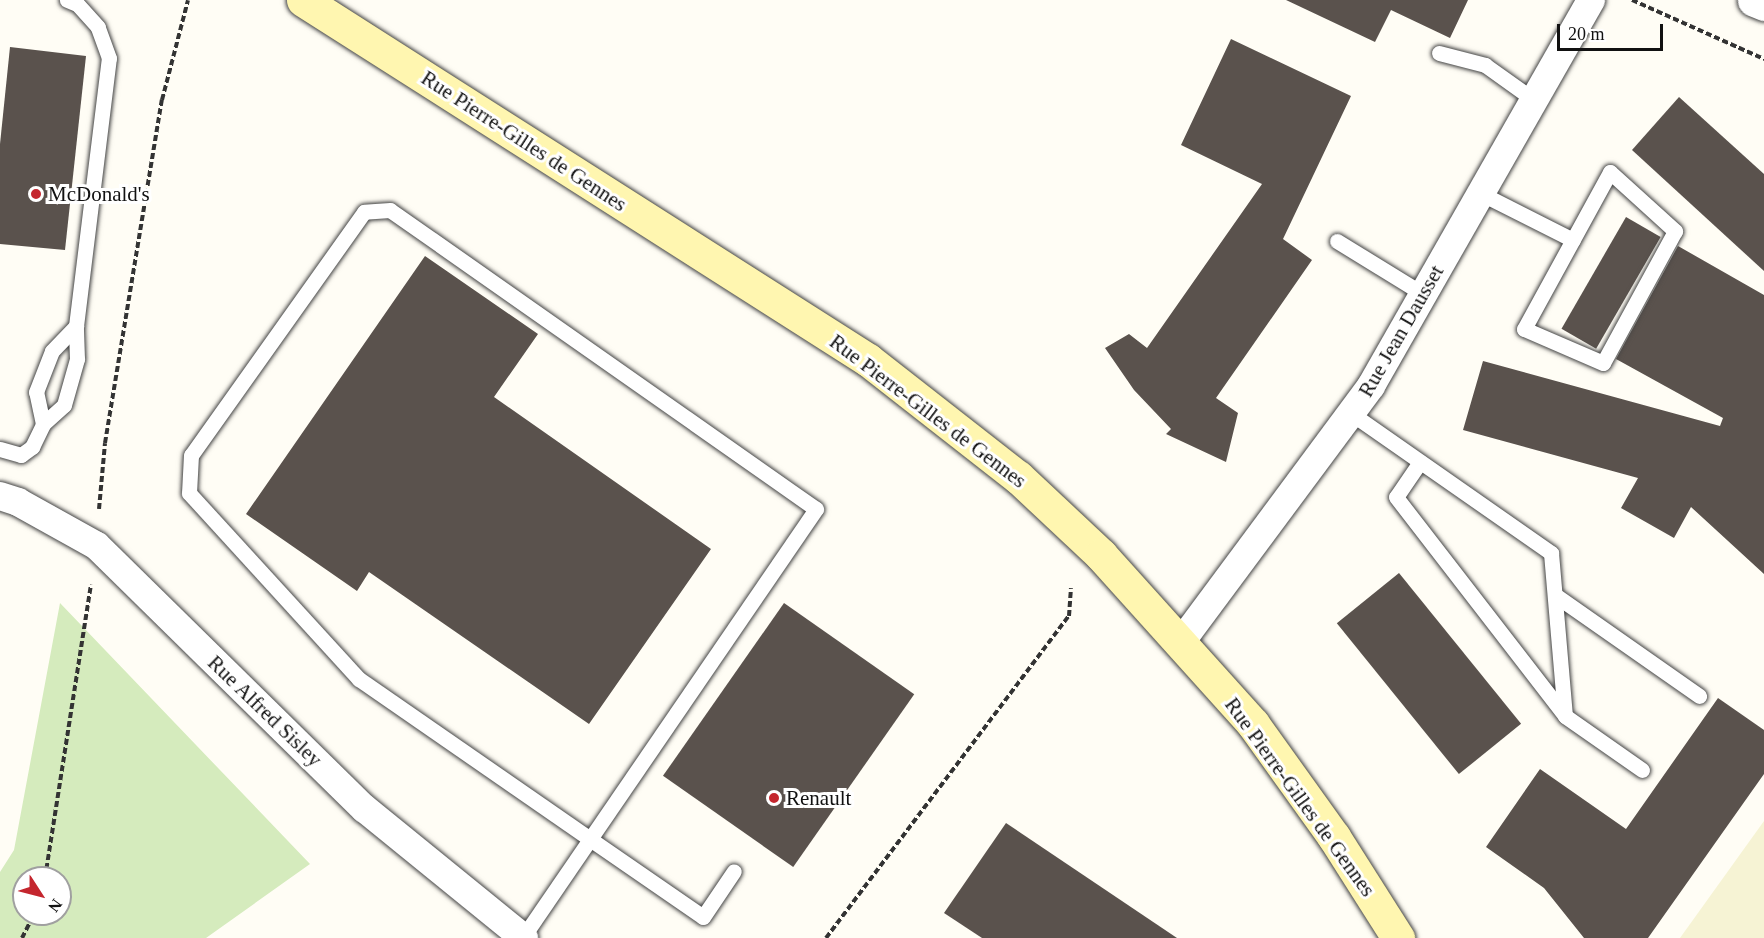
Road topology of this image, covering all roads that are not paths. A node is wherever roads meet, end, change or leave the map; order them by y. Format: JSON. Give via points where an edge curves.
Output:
{"nodes":[{"id":1,"x":67,"y":0,"type":"edge"},
{"id":2,"x":303,"y":0,"type":"edge"},
{"id":3,"x":1591,"y":0,"type":"edge"},
{"id":4,"x":1754,"y":0,"type":"edge"},
{"id":5,"x":1764,"y":4,"type":"edge"},
{"id":6,"x":1439,"y":53,"type":"dead end"},
{"id":7,"x":1534,"y":100,"type":"junction"},
{"id":8,"x":1480,"y":193,"type":"junction"},
{"id":9,"x":1573,"y":240,"type":"junction"},
{"id":10,"x":1337,"y":241,"type":"dead end"},
{"id":11,"x":1423,"y":294,"type":"junction"},
{"id":12,"x":76,"y":326,"type":"junction"},
{"id":13,"x":1352,"y":414,"type":"junction"},
{"id":14,"x":43,"y":424,"type":"junction"},
{"id":15,"x":0,"y":448,"type":"edge"},
{"id":16,"x":1420,"y":462,"type":"junction"},
{"id":17,"x":0,"y":496,"type":"edge"},
{"id":18,"x":1555,"y":595,"type":"junction"},
{"id":19,"x":1181,"y":642,"type":"junction"},
{"id":20,"x":1700,"y":696,"type":"dead end"},
{"id":21,"x":1565,"y":716,"type":"junction"},
{"id":22,"x":1642,"y":770,"type":"dead end"},
{"id":23,"x":590,"y":839,"type":"junction"},
{"id":24,"x":734,"y":871,"type":"dead end"},
{"id":25,"x":524,"y":937,"type":"edge"},
{"id":26,"x":1398,"y":938,"type":"edge"}],
"edges":[{"from":1,"to":12,"type":"lane","via":[[77,4],[98,27],[109,58]]},
{"from":2,"to":19,"type":"main road","name":"Rue Pierre-Gilles de Gennes","via":[[868,360],[1018,477],[1101,555]]},
{"from":3,"to":7,"type":"street","name":"Rue Jean Dausset"},
{"from":4,"to":5,"type":"street"},
{"from":6,"to":7,"type":"lane","via":[[1485,65]]},
{"from":7,"to":8,"type":"street","name":"Rue Jean Dausset"},
{"from":8,"to":9,"type":"lane"},
{"from":8,"to":11,"type":"street","name":"Rue Jean Dausset"},
{"from":9,"to":9,"type":"lane","via":[[1524,329],[1603,363],[1675,231],[1610,172]]},
{"from":10,"to":11,"type":"lane"},
{"from":11,"to":13,"type":"street","name":"Rue Jean Dausset"},
{"from":12,"to":14,"type":"lane","via":[[77,359],[64,405]]},
{"from":12,"to":14,"type":"lane","via":[[52,351],[36,392]]},
{"from":13,"to":16,"type":"lane"},
{"from":13,"to":19,"type":"street","name":"Rue Jean Dausset"},
{"from":14,"to":15,"type":"lane","via":[[32,447],[21,455]]},
{"from":16,"to":18,"type":"lane","via":[[1551,553]]},
{"from":16,"to":21,"type":"lane","via":[[1396,497]]},
{"from":17,"to":25,"type":"street","name":"Rue Alfred Sisley","via":[[18,501],[97,546],[365,809]]},
{"from":18,"to":20,"type":"lane"},
{"from":18,"to":21,"type":"lane"},
{"from":19,"to":26,"type":"main road","name":"Rue Pierre-Gilles de Gennes","via":[[1253,724],[1334,837]]},
{"from":21,"to":22,"type":"lane"},
{"from":23,"to":23,"type":"lane","via":[[359,679],[189,493],[190,455],[364,212],[390,210],[816,508]]},
{"from":23,"to":24,"type":"lane","via":[[703,917]]},
{"from":23,"to":25,"type":"lane"}]}
